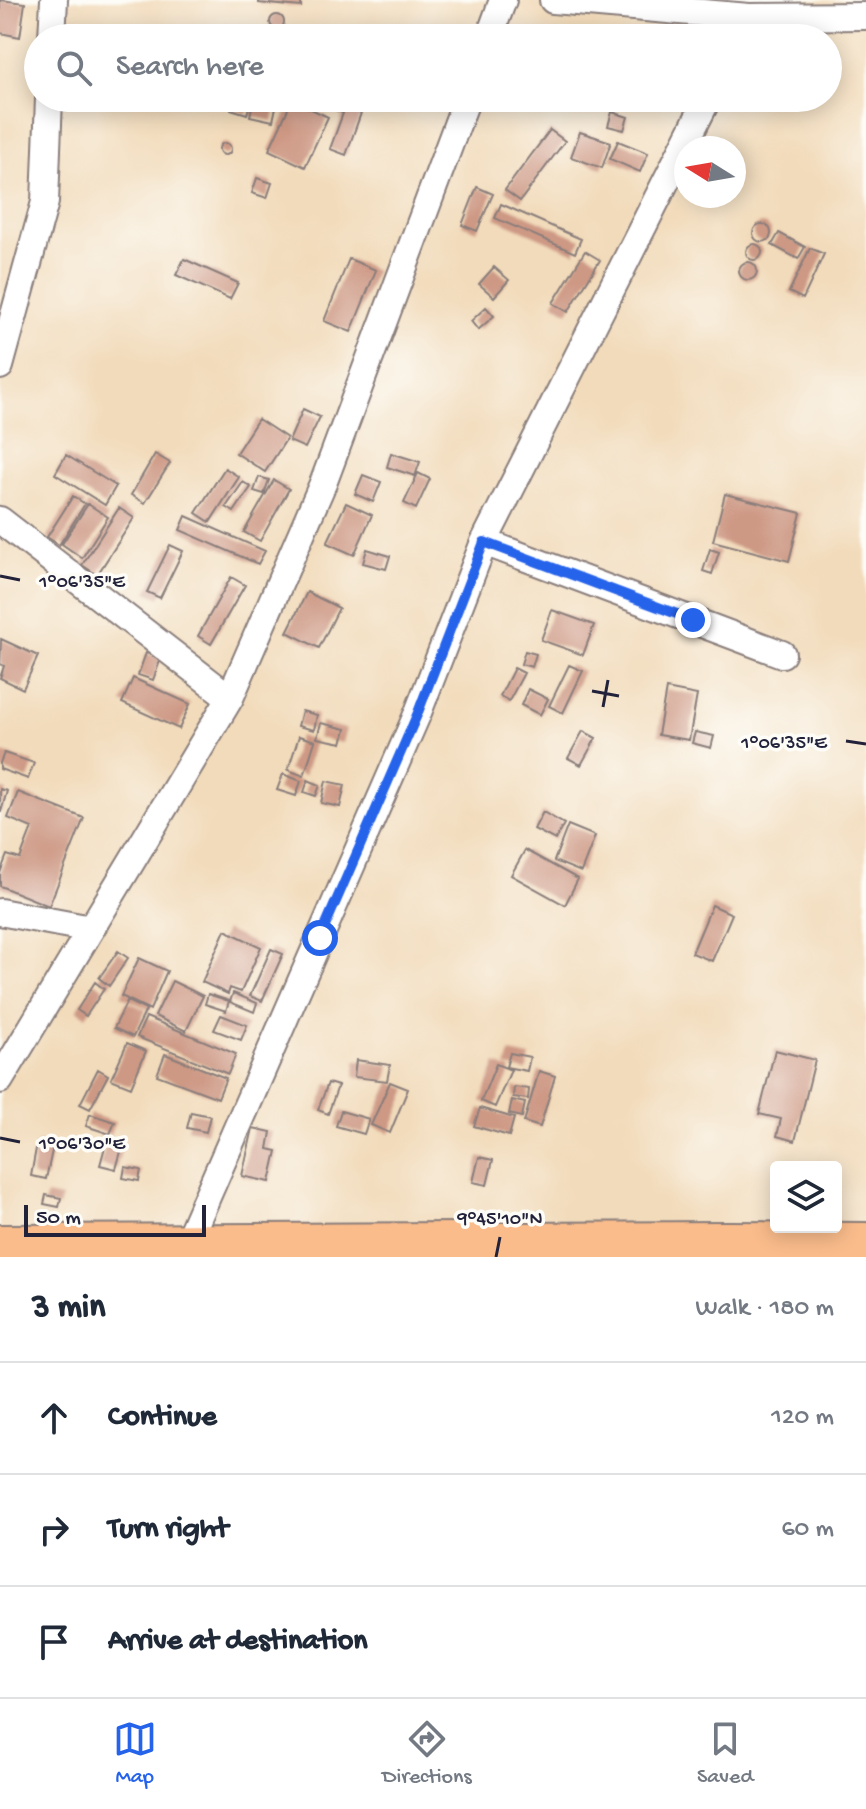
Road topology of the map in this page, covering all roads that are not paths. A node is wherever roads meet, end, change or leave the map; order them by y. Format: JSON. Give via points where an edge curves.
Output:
{"nodes":[{"id":1,"x":54,"y":0,"type":"edge"},
{"id":2,"x":503,"y":0,"type":"edge"},
{"id":3,"x":553,"y":0,"type":"edge"},
{"id":4,"x":866,"y":16,"type":"edge"},
{"id":5,"x":53,"y":24,"type":"edge"},
{"id":6,"x":494,"y":24,"type":"edge"},
{"id":7,"x":717,"y":24,"type":"edge"},
{"id":8,"x":785,"y":24,"type":"edge"},
{"id":9,"x":48,"y":112,"type":"edge"},
{"id":10,"x":462,"y":112,"type":"edge"},
{"id":11,"x":701,"y":112,"type":"edge"},
{"id":12,"x":0,"y":366,"type":"edge"},
{"id":13,"x":0,"y":520,"type":"edge"},
{"id":14,"x":484,"y":542,"type":"junction"},
{"id":15,"x":782,"y":654,"type":"dead end"},
{"id":16,"x":230,"y":698,"type":"junction"},
{"id":17,"x":0,"y":912,"type":"edge"},
{"id":18,"x":91,"y":929,"type":"junction"},
{"id":19,"x":0,"y":1080,"type":"edge"},
{"id":20,"x":186,"y":1245,"type":"junction"},
{"id":21,"x":866,"y":1245,"type":"edge"},
{"id":22,"x":0,"y":1247,"type":"edge"},
{"id":23,"x":729,"y":1250,"type":"edge"}],
"edges":[{"from":1,"to":5,"type":"street"},
{"from":2,"to":6,"type":"street"},
{"from":3,"to":7,"type":"street"},
{"from":4,"to":8,"type":"street"},
{"from":9,"to":12,"type":"street","via":[[45,202]]},
{"from":10,"to":16,"type":"street","via":[[324,481]]},
{"from":11,"to":14,"type":"street"},
{"from":13,"to":16,"type":"street"},
{"from":14,"to":15,"type":"street"},
{"from":14,"to":20,"type":"street","via":[[417,715]]},
{"from":16,"to":18,"type":"street"},
{"from":17,"to":18,"type":"street"},
{"from":18,"to":19,"type":"street"},
{"from":20,"to":22,"type":"highway"},
{"from":20,"to":23,"type":"highway"},
{"from":21,"to":23,"type":"highway"}]}
